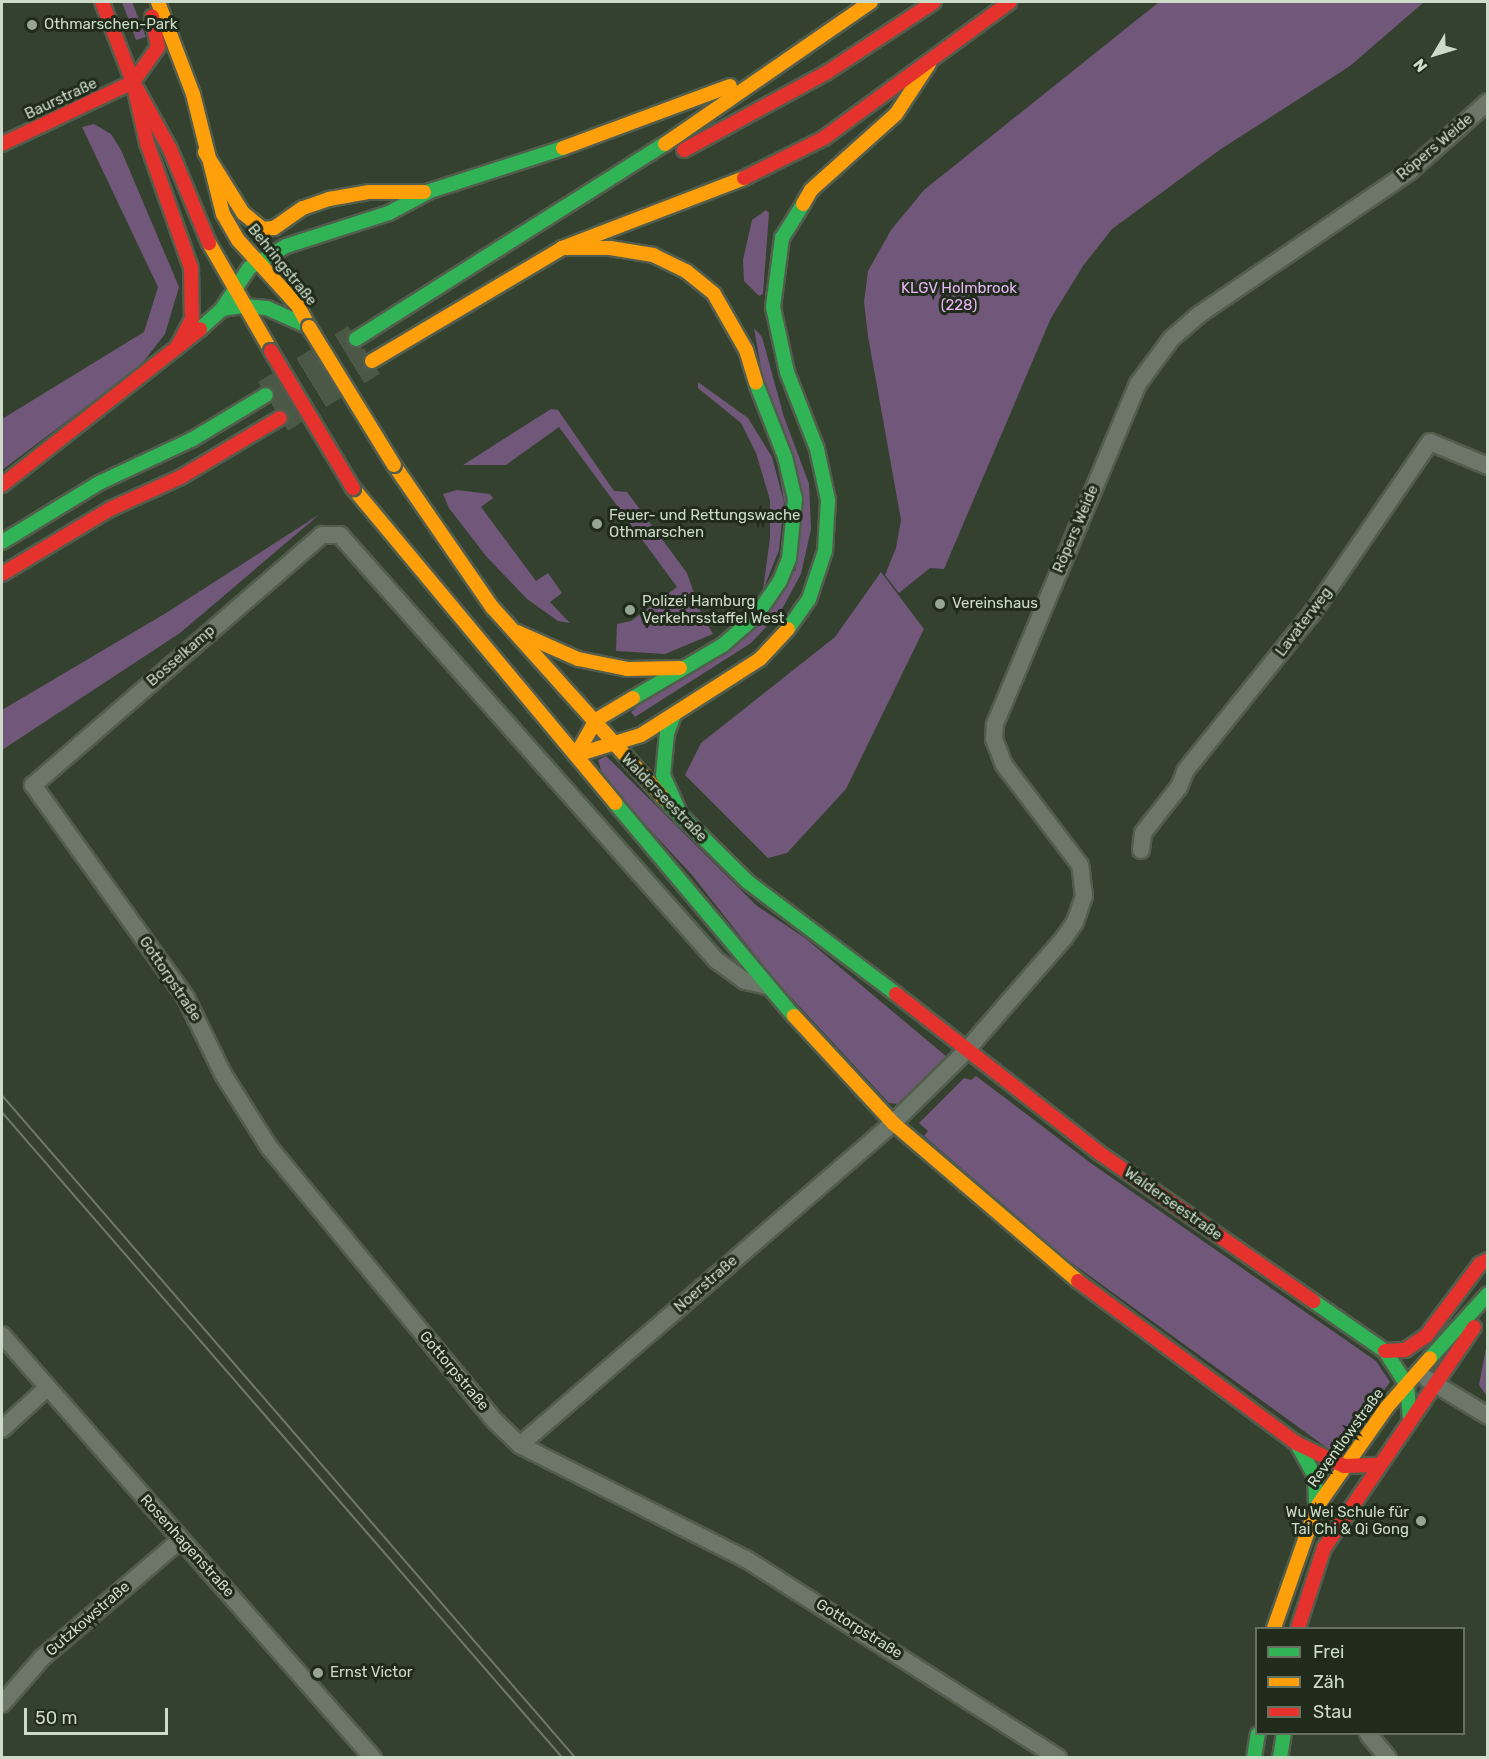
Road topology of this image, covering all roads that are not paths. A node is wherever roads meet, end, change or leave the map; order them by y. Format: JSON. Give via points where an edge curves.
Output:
{"nodes":[{"id":1,"x":102,"y":2,"type":"edge"},
{"id":2,"x":147,"y":2,"type":"edge"},
{"id":3,"x":158,"y":2,"type":"edge"},
{"id":4,"x":872,"y":2,"type":"edge"},
{"id":5,"x":934,"y":2,"type":"edge"},
{"id":6,"x":1010,"y":2,"type":"edge"},
{"id":7,"x":929,"y":64,"type":"junction"},
{"id":8,"x":766,"y":73,"type":"junction"},
{"id":9,"x":133,"y":82,"type":"junction"},
{"id":10,"x":1488,"y":102,"type":"edge"},
{"id":11,"x":2,"y":144,"type":"edge"},
{"id":12,"x":206,"y":152,"type":"junction"},
{"id":13,"x":629,"y":170,"type":"junction"},
{"id":14,"x":430,"y":192,"type":"junction"},
{"id":15,"x":562,"y":248,"type":"junction"},
{"id":16,"x":258,"y":260,"type":"junction"},
{"id":17,"x":234,"y":292,"type":"junction"},
{"id":18,"x":244,"y":306,"type":"junction"},
{"id":19,"x":222,"y":309,"type":"junction"},
{"id":20,"x":309,"y":327,"type":"junction"},
{"id":21,"x":356,"y":339,"type":"tunnel mouth"},
{"id":22,"x":172,"y":355,"type":"junction"},
{"id":23,"x":372,"y":361,"type":"tunnel mouth"},
{"id":24,"x":266,"y":395,"type":"tunnel mouth"},
{"id":25,"x":280,"y":418,"type":"tunnel mouth"},
{"id":26,"x":394,"y":465,"type":"joint"},
{"id":27,"x":1488,"y":466,"type":"edge"},
{"id":28,"x":2,"y":485,"type":"edge"},
{"id":29,"x":2,"y":542,"type":"edge"},
{"id":30,"x":2,"y":574,"type":"edge"},
{"id":31,"x":517,"y":632,"type":"junction"},
{"id":32,"x":686,"y":667,"type":"junction"},
{"id":33,"x":674,"y":715,"type":"junction"},
{"id":34,"x":597,"y":720,"type":"junction"},
{"id":35,"x":612,"y":744,"type":"junction"},
{"id":36,"x":576,"y":754,"type":"junction"},
{"id":37,"x":33,"y":785,"type":"joint"},
{"id":38,"x":682,"y":818,"type":"junction"},
{"id":39,"x":1141,"y":850,"type":"dead end"},
{"id":40,"x":766,"y":986,"type":"junction"},
{"id":41,"x":965,"y":1052,"type":"junction"},
{"id":42,"x":893,"y":1123,"type":"junction"},
{"id":43,"x":1488,"y":1260,"type":"edge"},
{"id":44,"x":1488,"y":1294,"type":"edge"},
{"id":45,"x":2,"y":1335,"type":"edge"},
{"id":46,"x":1386,"y":1351,"type":"junction"},
{"id":47,"x":1413,"y":1379,"type":"junction"},
{"id":48,"x":1437,"y":1386,"type":"junction"},
{"id":49,"x":47,"y":1388,"type":"junction"},
{"id":50,"x":1488,"y":1416,"type":"edge"},
{"id":51,"x":1410,"y":1421,"type":"junction"},
{"id":52,"x":2,"y":1430,"type":"edge"},
{"id":53,"x":1296,"y":1443,"type":"junction"},
{"id":54,"x":520,"y":1444,"type":"junction"},
{"id":55,"x":1379,"y":1465,"type":"junction"},
{"id":56,"x":1344,"y":1466,"type":"junction"},
{"id":57,"x":1316,"y":1508,"type":"junction"},
{"id":58,"x":180,"y":1540,"type":"junction"},
{"id":59,"x":1276,"y":1627,"type":"edge"},
{"id":60,"x":1298,"y":1627,"type":"edge"},
{"id":61,"x":2,"y":1704,"type":"edge"},
{"id":62,"x":1258,"y":1735,"type":"edge"},
{"id":63,"x":1284,"y":1735,"type":"edge"},
{"id":64,"x":1369,"y":1735,"type":"edge"},
{"id":65,"x":373,"y":1758,"type":"edge"},
{"id":66,"x":1058,"y":1758,"type":"edge"},
{"id":67,"x":1254,"y":1758,"type":"edge"},
{"id":68,"x":1280,"y":1758,"type":"edge"},
{"id":69,"x":1388,"y":1758,"type":"edge"}],
"edges":[{"from":1,"to":9,"type":"main road"},
{"from":2,"to":9,"type":"main road","via":[[158,47]]},
{"from":3,"to":12,"type":"main road","name":"Behringstraße","via":[[193,94]]},
{"from":4,"to":8,"type":"main road"},
{"from":5,"to":13,"type":"main road","via":[[826,73],[692,147]]},
{"from":6,"to":7,"type":"main road"},
{"from":7,"to":15,"type":"main road","via":[[824,138],[786,159],[735,183],[643,214]]},
{"from":7,"to":33,"type":"main road","via":[[896,114],[811,189],[782,238],[773,307],[779,340],[825,475],[828,526],[819,575],[795,620],[767,653]]},
{"from":8,"to":13,"type":"main road"},
{"from":8,"to":14,"type":"main road"},
{"from":9,"to":11,"type":"main road","name":"Baurstraße"},
{"from":9,"to":17,"type":"main road","via":[[170,149],[217,262]]},
{"from":9,"to":22,"type":"main road","via":[[147,143],[186,250],[193,285],[192,319]]},
{"from":10,"to":41,"type":"street","name":"Röpers Weide","via":[[1410,171],[1197,316],[1171,339],[1138,384],[995,724],[994,739],[1004,765],[1080,865],[1084,896],[1075,922],[1064,938]]},
{"from":12,"to":14,"type":"main road","via":[[243,213],[263,229],[274,228],[303,208],[329,199],[369,192]]},
{"from":12,"to":16,"type":"main road","name":"Behringstraße","via":[[226,220]]},
{"from":13,"to":21,"type":"main road"},
{"from":14,"to":16,"type":"main road","via":[[389,213],[286,246]]},
{"from":15,"to":23,"type":"main road"},
{"from":15,"to":32,"type":"main road","via":[[610,248],[653,255],[686,271],[714,294],[746,350],[785,457],[795,517],[789,559],[780,581],[741,630]]},
{"from":16,"to":17,"type":"main road"},
{"from":16,"to":20,"type":"main road","name":"Behringstraße","via":[[298,306]]},
{"from":17,"to":18,"type":"main road"},
{"from":17,"to":19,"type":"main road"},
{"from":18,"to":19,"type":"main road"},
{"from":18,"to":20,"type":"main road","via":[[278,312]]},
{"from":18,"to":36,"type":"main road","bridge":true,"via":[[353,488]]},
{"from":19,"to":22,"type":"main road"},
{"from":20,"to":26,"type":"main road","name":"Behringstraße","bridge":true},
{"from":22,"to":28,"type":"main road"},
{"from":24,"to":29,"type":"main road","via":[[193,439],[99,483]]},
{"from":25,"to":30,"type":"main road","via":[[181,477],[110,509]]},
{"from":26,"to":31,"type":"main road","name":"Walderseestraße","via":[[470,580]]},
{"from":27,"to":39,"type":"street","name":"Lavaterweg","via":[[1430,442],[1313,612],[1186,770],[1179,787],[1143,833]]},
{"from":31,"to":32,"type":"main road","via":[[546,648],[599,664],[627,669]]},
{"from":31,"to":34,"type":"main road","name":"Walderseestraße"},
{"from":32,"to":34,"type":"main road"},
{"from":33,"to":35,"type":"main road","via":[[640,735]]},
{"from":33,"to":38,"type":"main road","via":[[667,733],[663,775]]},
{"from":34,"to":35,"type":"main road","name":"Walderseestraße"},
{"from":34,"to":36,"type":"main road"},
{"from":35,"to":36,"type":"main road"},
{"from":35,"to":38,"type":"main road","name":"Walderseestraße"},
{"from":36,"to":40,"type":"main road"},
{"from":37,"to":40,"type":"street","name":"Bosselkamp","via":[[286,564],[331,532],[340,535],[382,581],[441,653],[717,961],[746,981]]},
{"from":37,"to":54,"type":"street","name":"Gottorpstraße","via":[[186,998],[223,1074],[269,1147],[495,1421]]},
{"from":38,"to":41,"type":"main road","name":"Walderseestraße","via":[[748,882],[798,917]]},
{"from":40,"to":42,"type":"main road"},
{"from":41,"to":42,"type":"street"},
{"from":41,"to":46,"type":"main road","name":"Walderseestraße","via":[[1098,1152]]},
{"from":42,"to":53,"type":"main road","via":[[1008,1225],[1108,1305]]},
{"from":42,"to":54,"type":"street","name":"Noerstraße"},
{"from":43,"to":46,"type":"main road","via":[[1480,1264],[1426,1336],[1405,1350]]},
{"from":44,"to":47,"type":"main road","name":"Reventlowstraße"},
{"from":44,"to":48,"type":"main road","name":"Reventlowstraße","via":[[1479,1318]]},
{"from":45,"to":49,"type":"street","name":"Rosenhagenstraße"},
{"from":46,"to":47,"type":"street","name":"Walderseestraße"},
{"from":47,"to":48,"type":"street","name":"Walderseestraße"},
{"from":47,"to":51,"type":"main road"},
{"from":47,"to":56,"type":"main road","name":"Reventlowstraße"},
{"from":48,"to":50,"type":"street","name":"Walderseestraße"},
{"from":48,"to":51,"type":"main road","name":"Reventlowstraße"},
{"from":49,"to":52,"type":"street"},
{"from":49,"to":58,"type":"street","name":"Rosenhagenstraße"},
{"from":51,"to":55,"type":"main road","name":"Reventlowstraße"},
{"from":53,"to":56,"type":"main road"},
{"from":53,"to":57,"type":"main road","via":[[1315,1476]]},
{"from":54,"to":66,"type":"street","name":"Gottorpstraße","via":[[746,1559]]},
{"from":55,"to":56,"type":"main road"},
{"from":55,"to":60,"type":"main road","name":"Reventlowstraße","via":[[1324,1548],[1304,1600]]},
{"from":56,"to":57,"type":"main road","name":"Reventlowstraße"},
{"from":57,"to":59,"type":"main road","name":"Reventlowstraße"},
{"from":58,"to":61,"type":"street","name":"Gutzkowstraße","via":[[42,1658]]},
{"from":58,"to":65,"type":"street","name":"Rosenhagenstraße"},
{"from":62,"to":67,"type":"main road"},
{"from":63,"to":68,"type":"main road"},
{"from":64,"to":69,"type":"street"}]}
